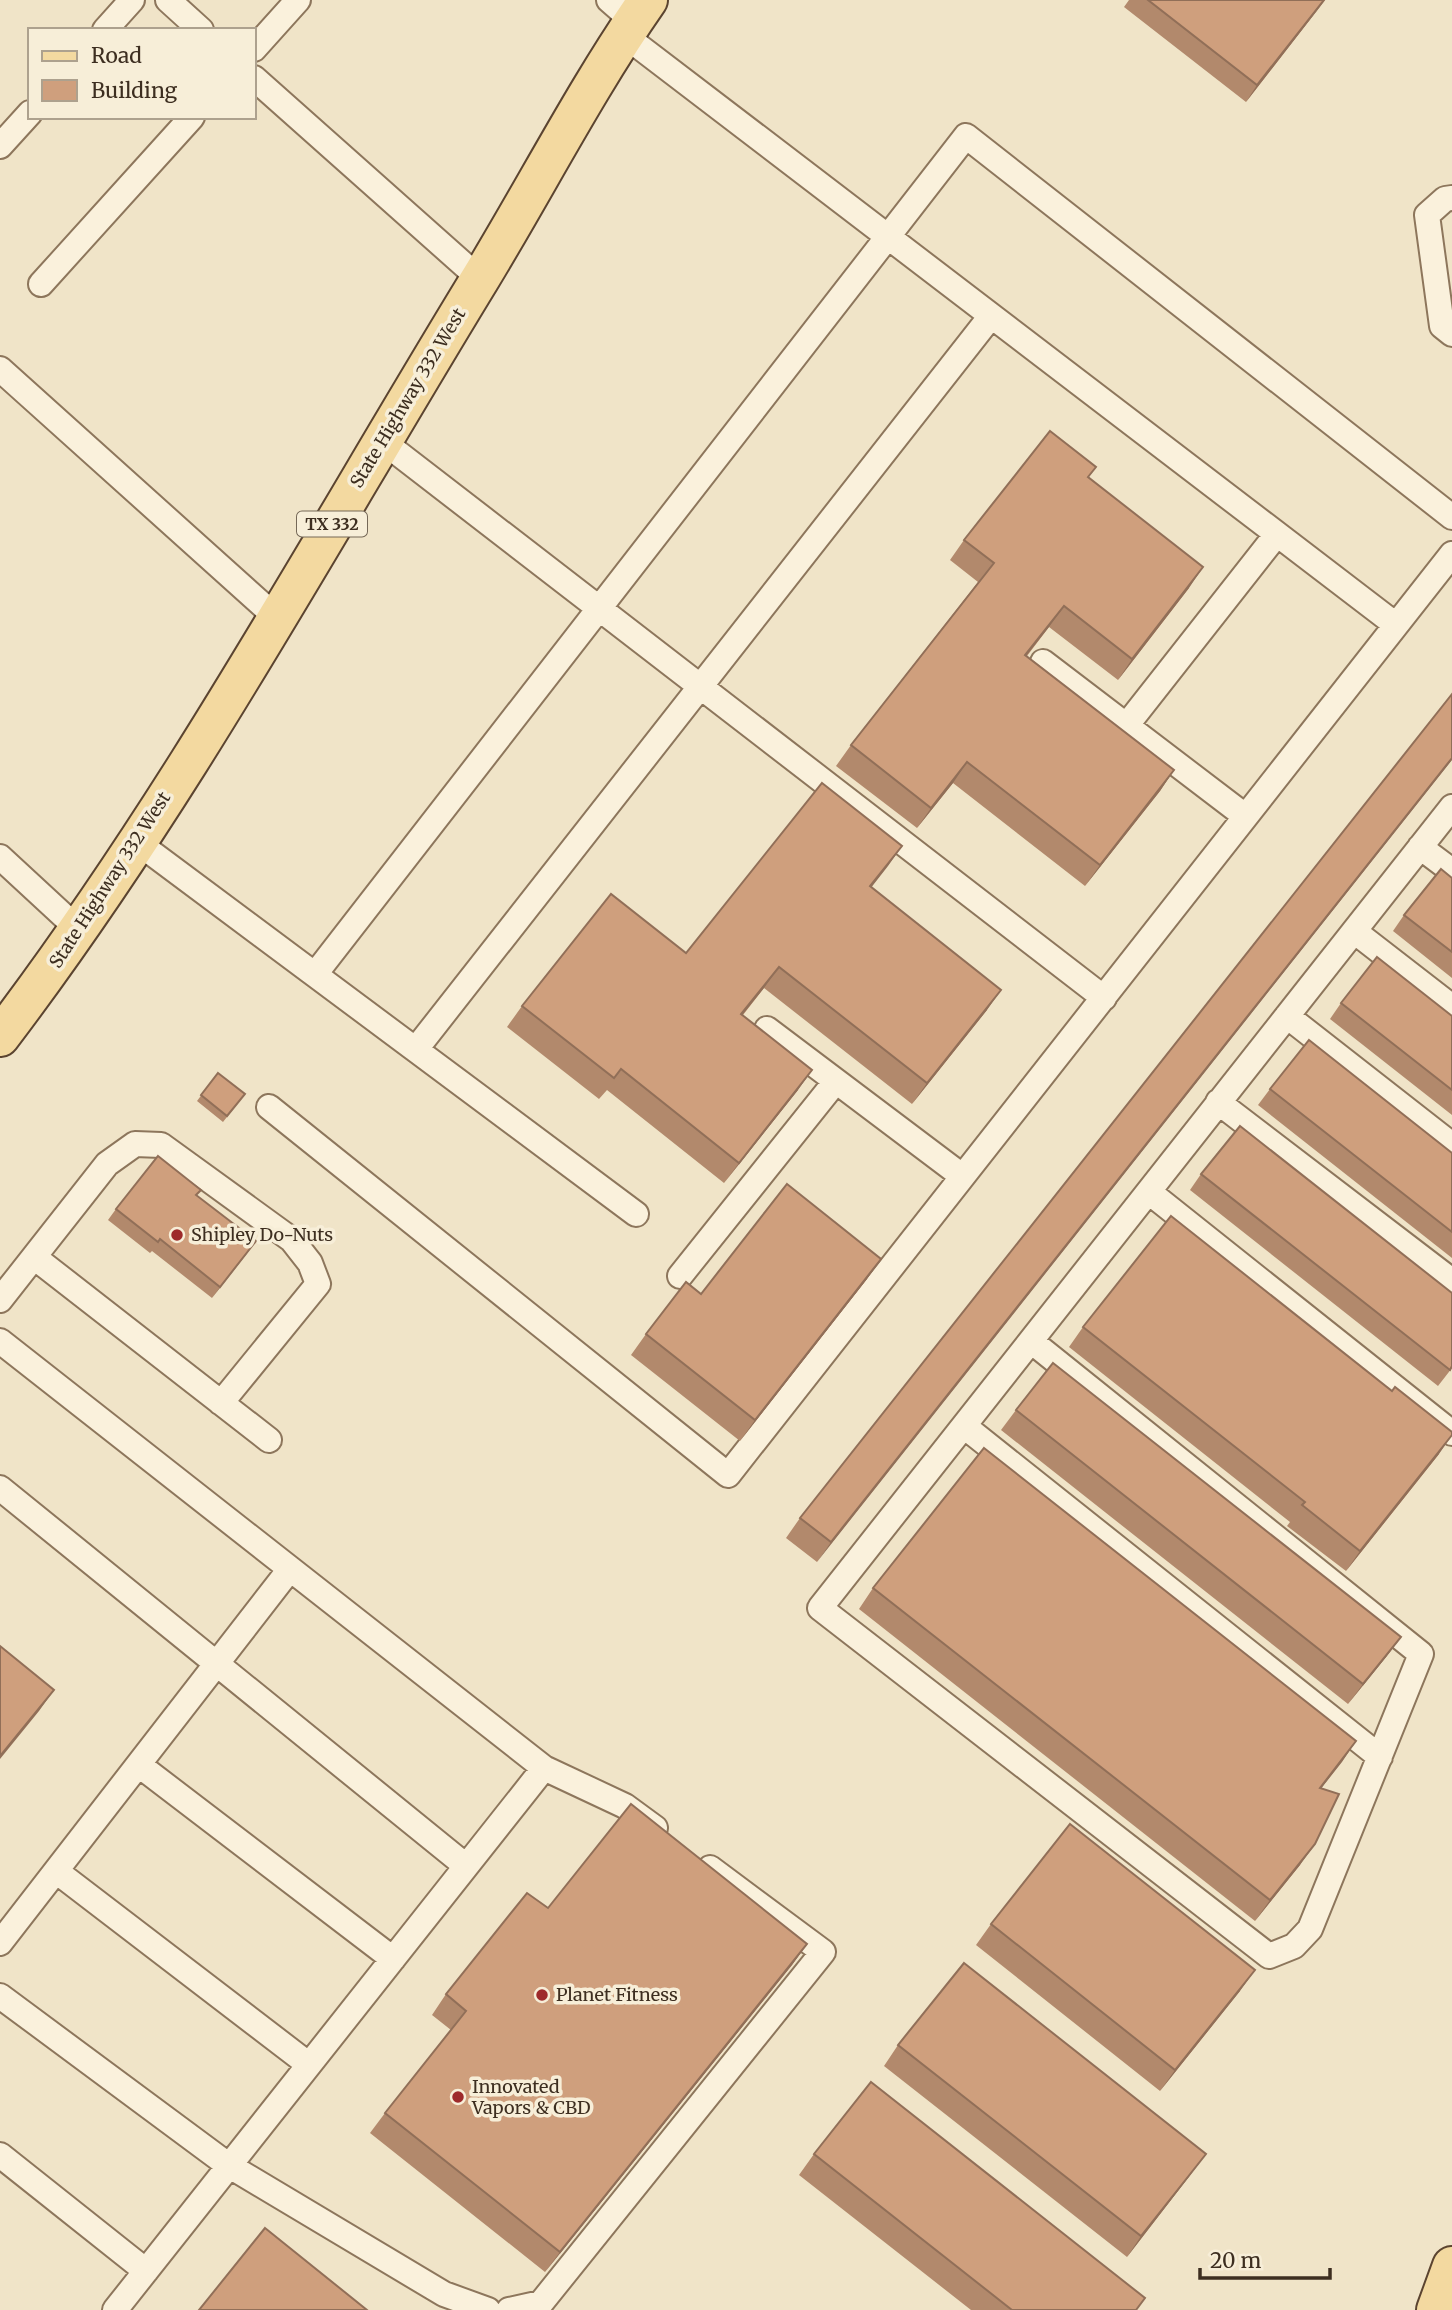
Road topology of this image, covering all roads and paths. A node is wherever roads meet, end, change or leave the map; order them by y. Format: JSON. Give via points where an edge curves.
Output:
{"nodes":[{"id":1,"x":132,"y":0,"type":"edge"},
{"id":2,"x":168,"y":0,"type":"edge"},
{"id":3,"x":298,"y":0,"type":"edge"},
{"id":4,"x":629,"y":14,"type":"edge"},
{"id":5,"x":107,"y":28,"type":"edge"},
{"id":6,"x":199,"y":28,"type":"edge"},
{"id":7,"x":256,"y":47,"type":"edge"},
{"id":8,"x":256,"y":80,"type":"edge"},
{"id":9,"x":28,"y":115,"type":"edge"},
{"id":10,"x":190,"y":119,"type":"edge"},
{"id":11,"x":0,"y":146,"type":"edge"},
{"id":12,"x":1452,"y":198,"type":"edge"},
{"id":13,"x":889,"y":237,"type":"junction"},
{"id":14,"x":480,"y":279,"type":"junction"},
{"id":15,"x":41,"y":284,"type":"dead end"},
{"id":16,"x":991,"y":316,"type":"junction"},
{"id":17,"x":1452,"y":334,"type":"edge"},
{"id":18,"x":0,"y":369,"type":"edge"},
{"id":19,"x":381,"y":440,"type":"junction"},
{"id":20,"x":1452,"y":517,"type":"edge"},
{"id":21,"x":1277,"y":534,"type":"junction"},
{"id":22,"x":1452,"y":554,"type":"edge"},
{"id":23,"x":601,"y":608,"type":"junction"},
{"id":24,"x":277,"y":618,"type":"junction"},
{"id":25,"x":1396,"y":625,"type":"junction"},
{"id":26,"x":1043,"y":662,"type":"edge"},
{"id":27,"x":701,"y":685,"type":"junction"},
{"id":28,"x":1126,"y":726,"type":"junction"},
{"id":29,"x":1452,"y":807,"type":"edge"},
{"id":30,"x":1245,"y":816,"type":"junction"},
{"id":31,"x":137,"y":842,"type":"junction"},
{"id":32,"x":1420,"y":847,"type":"junction"},
{"id":33,"x":0,"y":857,"type":"edge"},
{"id":34,"x":1452,"y":871,"type":"edge"},
{"id":35,"x":79,"y":930,"type":"junction"},
{"id":36,"x":1354,"y":931,"type":"junction"},
{"id":37,"x":316,"y":973,"type":"junction"},
{"id":38,"x":1104,"y":998,"type":"junction"},
{"id":39,"x":1452,"y":1007,"type":"edge"},
{"id":40,"x":1287,"y":1016,"type":"junction"},
{"id":41,"x":767,"y":1029,"type":"dead end"},
{"id":42,"x":0,"y":1037,"type":"edge"},
{"id":43,"x":416,"y":1049,"type":"junction"},
{"id":44,"x":836,"y":1081,"type":"junction"},
{"id":45,"x":1219,"y":1102,"type":"junction"},
{"id":46,"x":268,"y":1107,"type":"dead end"},
{"id":47,"x":1452,"y":1145,"type":"edge"},
{"id":48,"x":962,"y":1177,"type":"junction"},
{"id":49,"x":1149,"y":1192,"type":"junction"},
{"id":50,"x":636,"y":1214,"type":"dead end"},
{"id":51,"x":34,"y":1256,"type":"junction"},
{"id":52,"x":680,"y":1276,"type":"dead end"},
{"id":53,"x":1452,"y":1281,"type":"edge"},
{"id":54,"x":0,"y":1300,"type":"edge"},
{"id":55,"x":0,"y":1341,"type":"edge"},
{"id":56,"x":1031,"y":1341,"type":"junction"},
{"id":57,"x":222,"y":1403,"type":"junction"},
{"id":58,"x":964,"y":1426,"type":"junction"},
{"id":59,"x":1452,"y":1433,"type":"edge"},
{"id":60,"x":269,"y":1440,"type":"dead end"},
{"id":61,"x":0,"y":1488,"type":"edge"},
{"id":62,"x":290,"y":1569,"type":"junction"},
{"id":63,"x":217,"y":1664,"type":"junction"},
{"id":64,"x":1380,"y":1757,"type":"junction"},
{"id":65,"x":139,"y":1765,"type":"junction"},
{"id":66,"x":544,"y":1768,"type":"junction"},
{"id":67,"x":669,"y":1838,"type":"edge"},
{"id":68,"x":691,"y":1854,"type":"edge"},
{"id":69,"x":466,"y":1866,"type":"junction"},
{"id":70,"x":56,"y":1871,"type":"junction"},
{"id":71,"x":0,"y":1943,"type":"edge"},
{"id":72,"x":393,"y":1959,"type":"junction"},
{"id":73,"x":0,"y":1996,"type":"edge"},
{"id":74,"x":309,"y":2064,"type":"junction"},
{"id":75,"x":0,"y":2155,"type":"edge"},
{"id":76,"x":228,"y":2165,"type":"junction"},
{"id":77,"x":1452,"y":2266,"type":"edge"},
{"id":78,"x":146,"y":2272,"type":"junction"},
{"id":79,"x":438,"y":2302,"type":"edge"},
{"id":80,"x":115,"y":2310,"type":"edge"},
{"id":81,"x":488,"y":2310,"type":"edge"},
{"id":82,"x":509,"y":2310,"type":"edge"},
{"id":83,"x":1436,"y":2310,"type":"edge"}],
"edges":[{"from":1,"to":5,"type":"lane"},
{"from":2,"to":6,"type":"lane"},
{"from":3,"to":7,"type":"lane"},
{"from":4,"to":13,"type":"lane"},
{"from":4,"to":14,"type":"main road","name":"State Highway 332 West","number":"TX 332"},
{"from":8,"to":14,"type":"lane"},
{"from":9,"to":11,"type":"lane"},
{"from":10,"to":15,"type":"lane"},
{"from":12,"to":17,"type":"lane","via":[[1427,215],[1442,326]]},
{"from":13,"to":16,"type":"lane"},
{"from":13,"to":20,"type":"lane","via":[[966,136]]},
{"from":13,"to":23,"type":"lane"},
{"from":14,"to":19,"type":"main road","name":"State Highway 332 West","number":"TX 332"},
{"from":16,"to":21,"type":"lane"},
{"from":16,"to":27,"type":"lane"},
{"from":18,"to":24,"type":"lane"},
{"from":19,"to":23,"type":"lane"},
{"from":19,"to":24,"type":"main road","name":"State Highway 332 West","number":"TX 332"},
{"from":21,"to":25,"type":"lane"},
{"from":21,"to":28,"type":"lane"},
{"from":22,"to":25,"type":"lane"},
{"from":23,"to":27,"type":"lane"},
{"from":23,"to":37,"type":"lane"},
{"from":24,"to":31,"type":"main road","name":"State Highway 332 West","number":"TX 332"},
{"from":25,"to":30,"type":"lane"},
{"from":26,"to":28,"type":"lane"},
{"from":27,"to":38,"type":"lane"},
{"from":27,"to":43,"type":"lane"},
{"from":28,"to":30,"type":"lane"},
{"from":29,"to":32,"type":"lane"},
{"from":30,"to":38,"type":"lane"},
{"from":31,"to":35,"type":"main road","name":"State Highway 332 West","number":"TX 332"},
{"from":31,"to":37,"type":"lane"},
{"from":32,"to":34,"type":"lane"},
{"from":32,"to":36,"type":"lane"},
{"from":33,"to":35,"type":"lane"},
{"from":35,"to":42,"type":"main road","name":"State Highway 332 West","number":"TX 332"},
{"from":36,"to":39,"type":"lane"},
{"from":36,"to":40,"type":"lane"},
{"from":37,"to":43,"type":"lane"},
{"from":38,"to":48,"type":"lane"},
{"from":40,"to":45,"type":"lane"},
{"from":40,"to":47,"type":"lane"},
{"from":41,"to":44,"type":"lane"},
{"from":43,"to":50,"type":"lane"},
{"from":44,"to":48,"type":"lane"},
{"from":44,"to":52,"type":"lane"},
{"from":45,"to":49,"type":"lane"},
{"from":45,"to":53,"type":"lane"},
{"from":46,"to":48,"type":"lane","via":[[728,1475]]},
{"from":49,"to":56,"type":"lane"},
{"from":49,"to":59,"type":"lane"},
{"from":51,"to":54,"type":"lane"},
{"from":51,"to":57,"type":"lane"},
{"from":51,"to":57,"type":"lane","via":[[107,1164],[135,1144],[161,1145],[292,1240],[310,1263],[318,1284]]},
{"from":55,"to":62,"type":"lane"},
{"from":56,"to":58,"type":"lane"},
{"from":56,"to":64,"type":"lane","via":[[1421,1654]]},
{"from":57,"to":60,"type":"lane"},
{"from":58,"to":64,"type":"lane"},
{"from":58,"to":64,"type":"lane","via":[[820,1608],[1269,1956],[1294,1946],[1310,1929]]},
{"from":61,"to":63,"type":"lane"},
{"from":62,"to":63,"type":"lane"},
{"from":62,"to":66,"type":"lane"},
{"from":63,"to":65,"type":"lane"},
{"from":63,"to":69,"type":"lane"},
{"from":65,"to":70,"type":"lane"},
{"from":65,"to":72,"type":"lane"},
{"from":66,"to":67,"type":"lane","via":[[625,1806]]},
{"from":66,"to":69,"type":"lane"},
{"from":68,"to":82,"type":"lane","via":[[823,1952],[541,2302]]},
{"from":69,"to":72,"type":"lane"},
{"from":70,"to":71,"type":"lane"},
{"from":70,"to":74,"type":"lane"},
{"from":72,"to":74,"type":"lane"},
{"from":73,"to":76,"type":"lane"},
{"from":74,"to":76,"type":"lane"},
{"from":75,"to":78,"type":"lane"},
{"from":76,"to":78,"type":"lane"},
{"from":76,"to":79,"type":"lane"},
{"from":77,"to":83,"type":"main road"},
{"from":78,"to":80,"type":"lane"},
{"from":79,"to":81,"type":"lane"}]}
